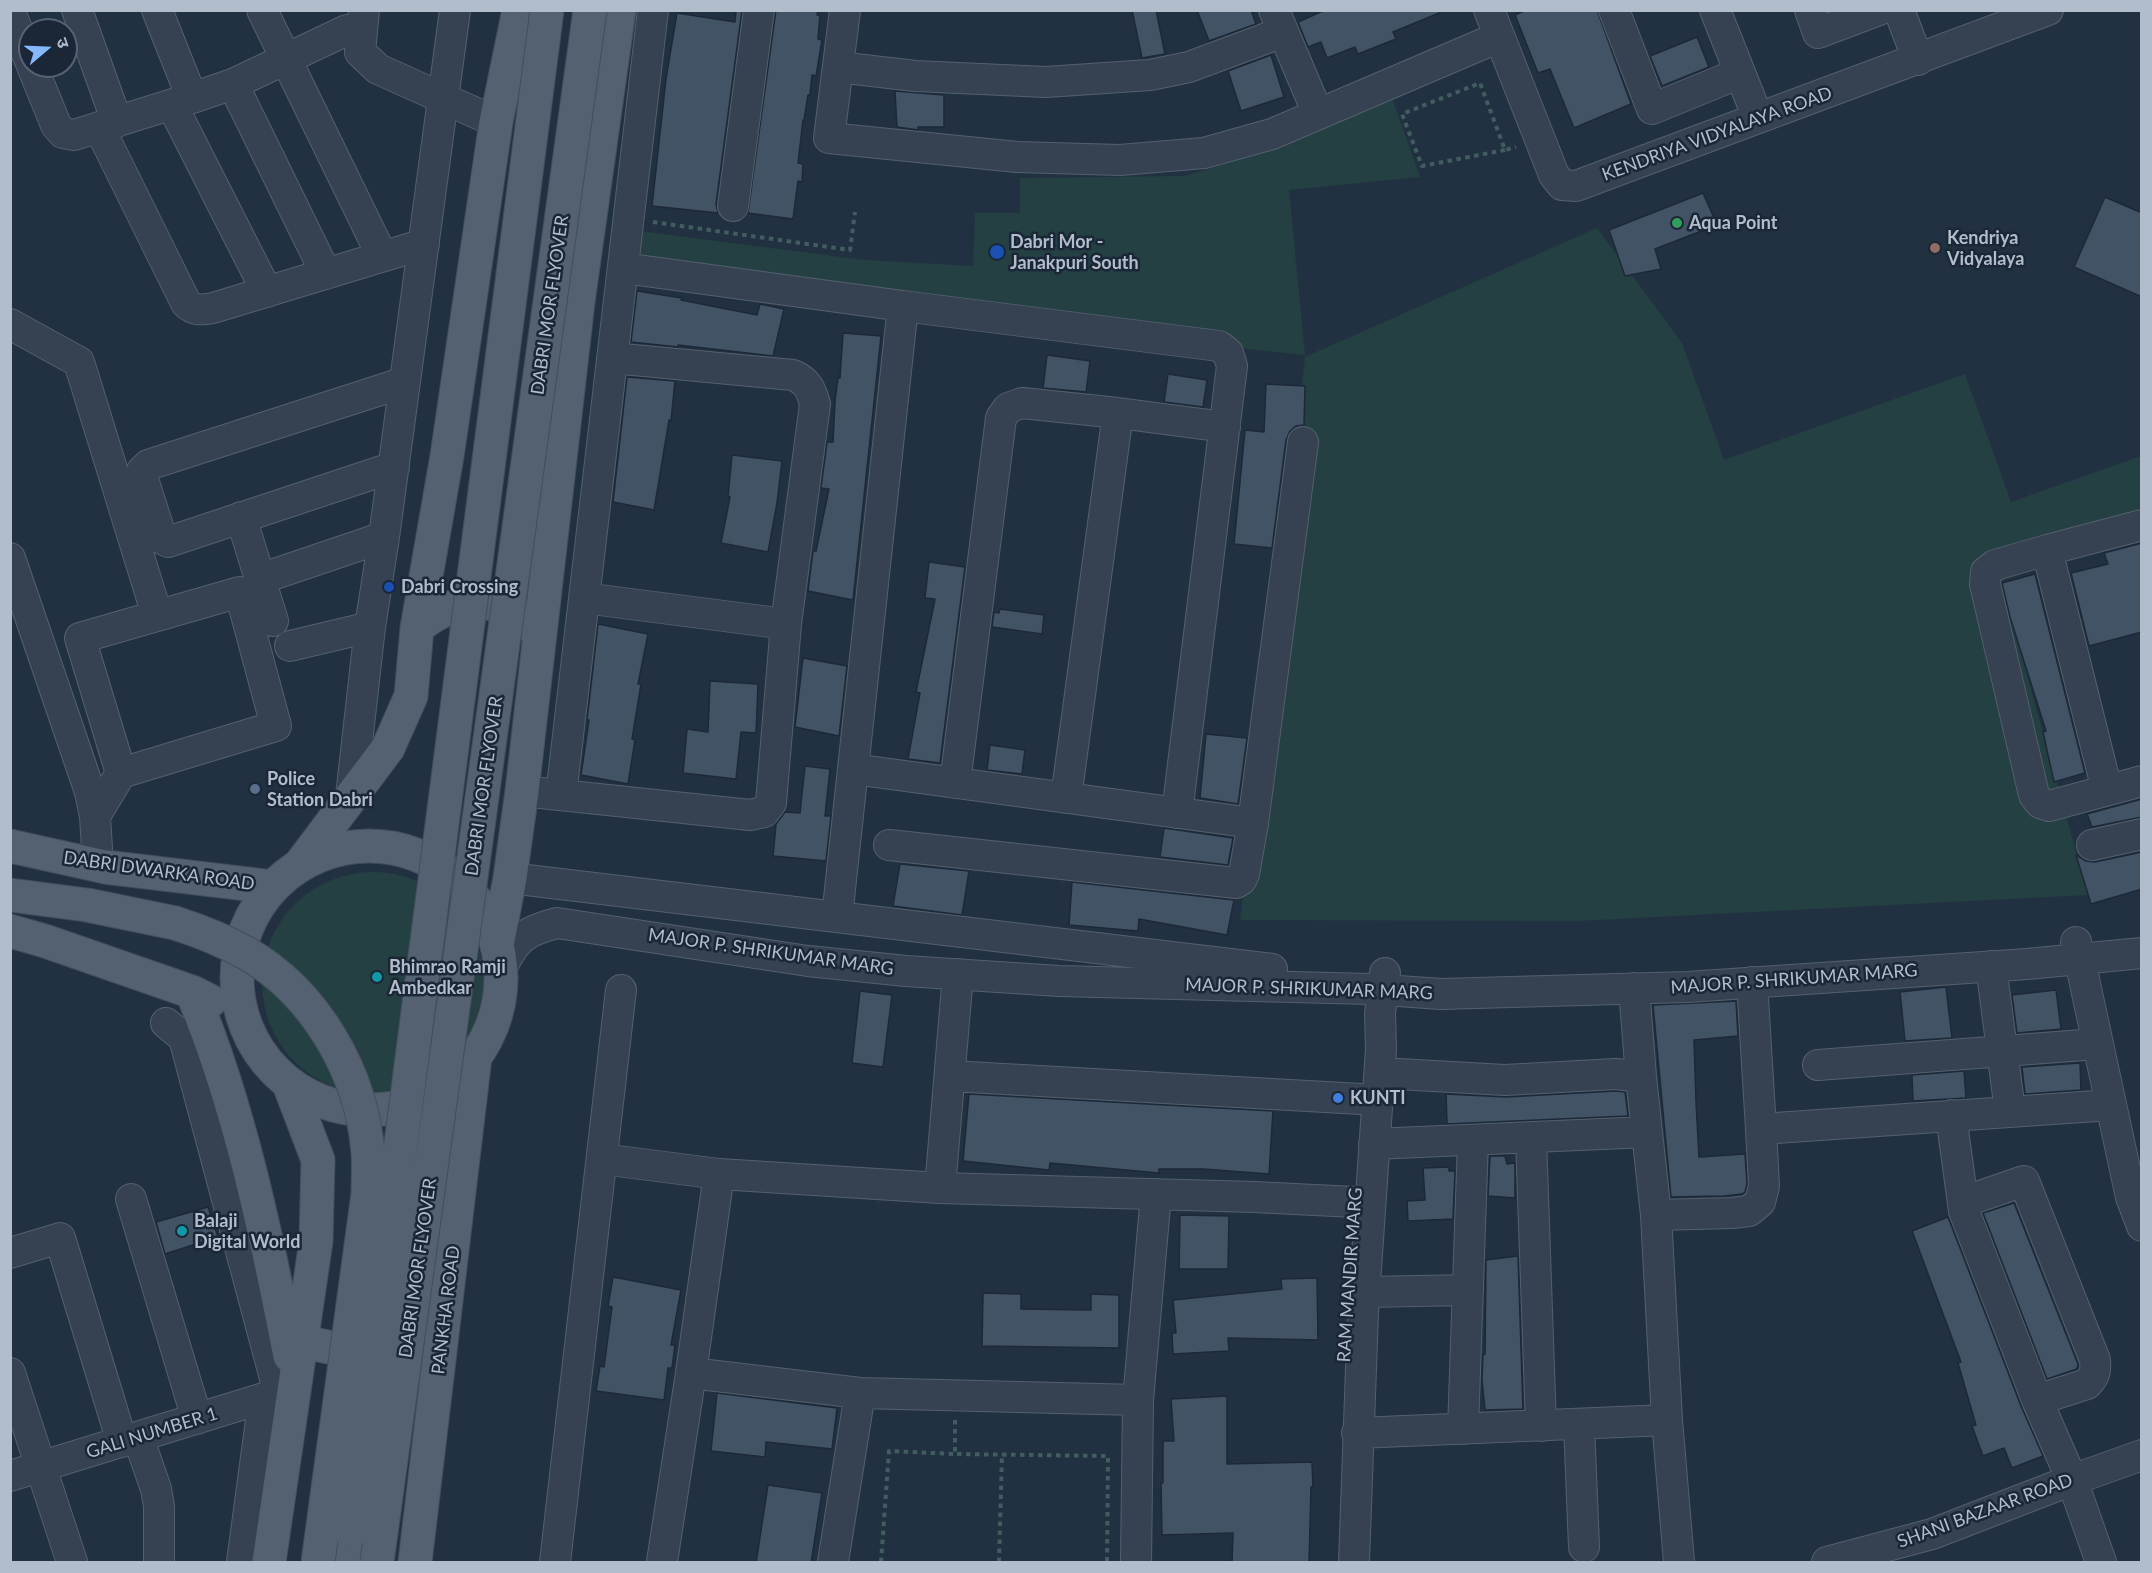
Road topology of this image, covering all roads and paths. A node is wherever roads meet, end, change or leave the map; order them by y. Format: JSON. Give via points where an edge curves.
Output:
{"nodes":[{"id":1,"x":77,"y":10,"type":"edge"},
{"id":2,"x":157,"y":10,"type":"edge"},
{"id":3,"x":262,"y":10,"type":"edge"},
{"id":4,"x":455,"y":10,"type":"edge"},
{"id":5,"x":519,"y":10,"type":"edge"},
{"id":6,"x":547,"y":10,"type":"edge"},
{"id":7,"x":590,"y":10,"type":"edge"},
{"id":8,"x":619,"y":10,"type":"edge"},
{"id":9,"x":653,"y":10,"type":"edge"},
{"id":10,"x":759,"y":10,"type":"edge"},
{"id":11,"x":845,"y":10,"type":"edge"},
{"id":12,"x":1614,"y":10,"type":"edge"},
{"id":13,"x":1715,"y":10,"type":"edge"},
{"id":14,"x":1810,"y":10,"type":"edge"},
{"id":15,"x":1879,"y":10,"type":"edge"},
{"id":16,"x":1899,"y":10,"type":"edge"},
{"id":17,"x":2048,"y":10,"type":"edge"},
{"id":18,"x":10,"y":12,"type":"edge"},
{"id":19,"x":1279,"y":21,"type":"edge"},
{"id":20,"x":1494,"y":24,"type":"edge"},
{"id":21,"x":353,"y":26,"type":"edge"},
{"id":22,"x":18,"y":32,"type":"edge"},
{"id":23,"x":284,"y":58,"type":"junction"},
{"id":24,"x":1918,"y":60,"type":"junction"},
{"id":25,"x":838,"y":67,"type":"junction"},
{"id":26,"x":1740,"y":73,"type":"junction"},
{"id":27,"x":37,"y":78,"type":"edge"},
{"id":28,"x":233,"y":84,"type":"junction"},
{"id":29,"x":443,"y":97,"type":"junction"},
{"id":30,"x":182,"y":101,"type":"junction"},
{"id":31,"x":1318,"y":114,"type":"junction"},
{"id":32,"x":1758,"y":118,"type":"junction"},
{"id":33,"x":496,"y":122,"type":"junction"},
{"id":34,"x":108,"y":125,"type":"junction"},
{"id":35,"x":1540,"y":141,"type":"junction"},
{"id":36,"x":1505,"y":150,"type":"junction"},
{"id":37,"x":733,"y":206,"type":"dead end"},
{"id":38,"x":855,"y":212,"type":"dead end"},
{"id":39,"x":629,"y":219,"type":"junction"},
{"id":40,"x":424,"y":244,"type":"junction"},
{"id":41,"x":382,"y":256,"type":"junction"},
{"id":42,"x":623,"y":268,"type":"junction"},
{"id":43,"x":326,"y":274,"type":"junction"},
{"id":44,"x":267,"y":292,"type":"junction"},
{"id":45,"x":903,"y":306,"type":"junction"},
{"id":46,"x":10,"y":324,"type":"edge"},
{"id":47,"x":612,"y":358,"type":"junction"},
{"id":48,"x":405,"y":382,"type":"junction"},
{"id":49,"x":1118,"y":413,"type":"junction"},
{"id":50,"x":1225,"y":427,"type":"junction"},
{"id":51,"x":1303,"y":442,"type":"dead end"},
{"id":52,"x":394,"y":467,"type":"junction"},
{"id":53,"x":242,"y":517,"type":"junction"},
{"id":54,"x":2142,"y":525,"type":"edge"},
{"id":55,"x":384,"y":537,"type":"junction"},
{"id":56,"x":2047,"y":550,"type":"junction"},
{"id":57,"x":10,"y":558,"type":"edge"},
{"id":58,"x":260,"y":579,"type":"junction"},
{"id":59,"x":584,"y":598,"type":"junction"},
{"id":60,"x":157,"y":615,"type":"junction"},
{"id":61,"x":273,"y":621,"type":"dead end"},
{"id":62,"x":786,"y":624,"type":"junction"},
{"id":63,"x":370,"y":627,"type":"junction"},
{"id":64,"x":417,"y":628,"type":"junction"},
{"id":65,"x":539,"y":634,"type":"junction"},
{"id":66,"x":290,"y":646,"type":"dead end"},
{"id":67,"x":853,"y":769,"type":"junction"},
{"id":68,"x":121,"y":773,"type":"junction"},
{"id":69,"x":2142,"y":781,"type":"edge"},
{"id":70,"x":955,"y":783,"type":"junction"},
{"id":71,"x":2107,"y":790,"type":"junction"},
{"id":72,"x":522,"y":791,"type":"junction"},
{"id":73,"x":561,"y":795,"type":"junction"},
{"id":74,"x":351,"y":796,"type":"junction"},
{"id":75,"x":1066,"y":798,"type":"junction"},
{"id":76,"x":1177,"y":813,"type":"junction"},
{"id":77,"x":94,"y":816,"type":"junction"},
{"id":78,"x":1253,"y":823,"type":"junction"},
{"id":79,"x":2142,"y":834,"type":"edge"},
{"id":80,"x":889,"y":845,"type":"dead end"},
{"id":81,"x":2092,"y":845,"type":"dead end"},
{"id":82,"x":10,"y":846,"type":"edge"},
{"id":83,"x":98,"y":865,"type":"junction"},
{"id":84,"x":300,"y":865,"type":"junction"},
{"id":85,"x":510,"y":879,"type":"junction"},
{"id":86,"x":272,"y":888,"type":"junction"},
{"id":87,"x":10,"y":895,"type":"edge"},
{"id":88,"x":837,"y":917,"type":"junction"},
{"id":89,"x":10,"y":931,"type":"edge"},
{"id":90,"x":2142,"y":935,"type":"edge"},
{"id":91,"x":2077,"y":951,"type":"junction"},
{"id":92,"x":2142,"y":953,"type":"edge"},
{"id":93,"x":498,"y":958,"type":"junction"},
{"id":94,"x":1990,"y":966,"type":"junction"},
{"id":95,"x":958,"y":974,"type":"junction"},
{"id":96,"x":1377,"y":981,"type":"junction"},
{"id":97,"x":1752,"y":982,"type":"junction"},
{"id":98,"x":1634,"y":988,"type":"junction"},
{"id":99,"x":621,"y":990,"type":"dead end"},
{"id":100,"x":192,"y":992,"type":"junction"},
{"id":101,"x":243,"y":1018,"type":"junction"},
{"id":102,"x":166,"y":1023,"type":"dead end"},
{"id":103,"x":2097,"y":1044,"type":"junction"},
{"id":104,"x":2003,"y":1051,"type":"junction"},
{"id":105,"x":475,"y":1057,"type":"junction"},
{"id":106,"x":1818,"y":1065,"type":"dead end"},
{"id":107,"x":1380,"y":1073,"type":"junction"},
{"id":108,"x":950,"y":1076,"type":"junction"},
{"id":109,"x":1641,"y":1077,"type":"junction"},
{"id":110,"x":289,"y":1084,"type":"junction"},
{"id":111,"x":1361,"y":1099,"type":"junction"},
{"id":112,"x":2111,"y":1105,"type":"junction"},
{"id":113,"x":2010,"y":1111,"type":"junction"},
{"id":114,"x":1950,"y":1115,"type":"junction"},
{"id":115,"x":1761,"y":1129,"type":"junction"},
{"id":116,"x":1647,"y":1132,"type":"junction"},
{"id":117,"x":1532,"y":1138,"type":"junction"},
{"id":118,"x":1473,"y":1140,"type":"junction"},
{"id":119,"x":1374,"y":1144,"type":"junction"},
{"id":120,"x":602,"y":1159,"type":"junction"},
{"id":121,"x":718,"y":1174,"type":"junction"},
{"id":122,"x":940,"y":1188,"type":"junction"},
{"id":123,"x":1156,"y":1194,"type":"junction"},
{"id":124,"x":132,"y":1199,"type":"dead end"},
{"id":125,"x":1354,"y":1202,"type":"junction"},
{"id":126,"x":1963,"y":1202,"type":"junction"},
{"id":127,"x":2140,"y":1214,"type":"edge"},
{"id":128,"x":1656,"y":1215,"type":"junction"},
{"id":129,"x":10,"y":1253,"type":"edge"},
{"id":130,"x":1468,"y":1290,"type":"junction"},
{"id":131,"x":1365,"y":1292,"type":"junction"},
{"id":132,"x":300,"y":1341,"type":"junction"},
{"id":133,"x":438,"y":1370,"type":"junction"},
{"id":134,"x":10,"y":1373,"type":"edge"},
{"id":135,"x":691,"y":1373,"type":"junction"},
{"id":136,"x":282,"y":1390,"type":"junction"},
{"id":137,"x":860,"y":1393,"type":"junction"},
{"id":138,"x":955,"y":1395,"type":"junction"},
{"id":139,"x":1138,"y":1400,"type":"junction"},
{"id":140,"x":2037,"y":1400,"type":"junction"},
{"id":141,"x":196,"y":1419,"type":"junction"},
{"id":142,"x":1667,"y":1420,"type":"junction"},
{"id":143,"x":1579,"y":1424,"type":"junction"},
{"id":144,"x":1540,"y":1426,"type":"junction"},
{"id":145,"x":1463,"y":1429,"type":"junction"},
{"id":146,"x":1357,"y":1433,"type":"junction"},
{"id":147,"x":130,"y":1439,"type":"junction"},
{"id":148,"x":955,"y":1454,"type":"junction"},
{"id":149,"x":1002,"y":1454,"type":"junction"},
{"id":150,"x":2139,"y":1463,"type":"edge"},
{"id":151,"x":41,"y":1467,"type":"junction"},
{"id":152,"x":10,"y":1476,"type":"edge"},
{"id":153,"x":2072,"y":1480,"type":"junction"},
{"id":154,"x":1584,"y":1547,"type":"dead end"},
{"id":155,"x":72,"y":1563,"type":"edge"},
{"id":156,"x":159,"y":1563,"type":"edge"},
{"id":157,"x":242,"y":1563,"type":"edge"},
{"id":158,"x":269,"y":1563,"type":"edge"},
{"id":159,"x":318,"y":1563,"type":"edge"},
{"id":160,"x":346,"y":1563,"type":"edge"},
{"id":161,"x":377,"y":1563,"type":"edge"},
{"id":162,"x":415,"y":1563,"type":"edge"},
{"id":163,"x":555,"y":1563,"type":"edge"},
{"id":164,"x":662,"y":1563,"type":"edge"},
{"id":165,"x":833,"y":1563,"type":"edge"},
{"id":166,"x":881,"y":1563,"type":"edge"},
{"id":167,"x":999,"y":1563,"type":"edge"},
{"id":168,"x":1107,"y":1563,"type":"edge"},
{"id":169,"x":1136,"y":1563,"type":"edge"},
{"id":170,"x":1338,"y":1563,"type":"edge"},
{"id":171,"x":1354,"y":1563,"type":"edge"},
{"id":172,"x":1679,"y":1563,"type":"edge"},
{"id":173,"x":1827,"y":1563,"type":"edge"},
{"id":174,"x":2102,"y":1563,"type":"edge"}],
"edges":[{"from":1,"to":34,"type":"street"},
{"from":2,"to":30,"type":"street"},
{"from":3,"to":23,"type":"street"},
{"from":4,"to":29,"type":"street"},
{"from":5,"to":33,"type":"main road"},
{"from":6,"to":160,"type":"main road","name":"DABRI MOR FLYOVER","bridge":true},
{"from":7,"to":161,"type":"main road","name":"DABRI MOR FLYOVER","bridge":true},
{"from":8,"to":65,"type":"main road","via":[[578,302]]},
{"from":9,"to":39,"type":"street"},
{"from":10,"to":37,"type":"street"},
{"from":11,"to":25,"type":"street"},
{"from":12,"to":26,"type":"street","via":[[1652,109]]},
{"from":13,"to":26,"type":"street"},
{"from":14,"to":15,"type":"street","via":[[1818,33]]},
{"from":16,"to":24,"type":"street"},
{"from":17,"to":24,"type":"street","name":"KENDRIYA VIDYALAYA ROAD"},
{"from":18,"to":22,"type":"street"},
{"from":19,"to":25,"type":"street","via":[[1189,67],[1138,75],[1046,82],[915,76]]},
{"from":19,"to":31,"type":"street"},
{"from":20,"to":31,"type":"street"},
{"from":20,"to":35,"type":"street","name":"KENDRIYA VIDYALAYA ROAD"},
{"from":21,"to":23,"type":"street"},
{"from":21,"to":29,"type":"street","via":[[378,69]]},
{"from":23,"to":28,"type":"street"},
{"from":23,"to":41,"type":"street"},
{"from":24,"to":32,"type":"street","name":"KENDRIYA VIDYALAYA ROAD"},
{"from":25,"to":31,"type":"street","via":[[829,138],[994,155],[1120,160],[1204,153],[1272,134]]},
{"from":26,"to":32,"type":"street"},
{"from":27,"to":34,"type":"street","via":[[63,133],[74,135]]},
{"from":28,"to":30,"type":"street"},
{"from":28,"to":43,"type":"street"},
{"from":29,"to":33,"type":"street"},
{"from":29,"to":40,"type":"street"},
{"from":30,"to":34,"type":"street"},
{"from":30,"to":44,"type":"street"},
{"from":32,"to":35,"type":"street","name":"KENDRIYA VIDYALAYA ROAD","via":[[1576,186],[1562,185],[1554,176]]},
{"from":33,"to":64,"type":"main road","via":[[447,456]]},
{"from":34,"to":44,"type":"street","via":[[186,303],[200,310]]},
{"from":35,"to":36,"type":"path"},
{"from":36,"to":36,"type":"path","via":[[1480,83],[1402,114],[1422,166]]},
{"from":38,"to":39,"type":"path","via":[[850,250]]},
{"from":39,"to":42,"type":"street"},
{"from":40,"to":41,"type":"street"},
{"from":40,"to":48,"type":"street"},
{"from":41,"to":43,"type":"street"},
{"from":42,"to":45,"type":"street"},
{"from":42,"to":47,"type":"street"},
{"from":43,"to":44,"type":"street"},
{"from":45,"to":50,"type":"street","via":[[1219,346],[1228,353],[1232,366]]},
{"from":45,"to":67,"type":"street"},
{"from":46,"to":60,"type":"street","via":[[79,362]]},
{"from":47,"to":59,"type":"street"},
{"from":47,"to":62,"type":"street","via":[[793,375],[811,389],[815,404]]},
{"from":48,"to":52,"type":"street"},
{"from":48,"to":53,"type":"street","via":[[148,465],[142,471],[165,541]]},
{"from":49,"to":50,"type":"street"},
{"from":49,"to":70,"type":"street","via":[[1022,404],[1008,408],[1001,418]]},
{"from":49,"to":75,"type":"street"},
{"from":50,"to":76,"type":"street"},
{"from":51,"to":78,"type":"street"},
{"from":52,"to":53,"type":"street"},
{"from":52,"to":55,"type":"street"},
{"from":53,"to":58,"type":"street"},
{"from":54,"to":56,"type":"street"},
{"from":55,"to":58,"type":"street"},
{"from":55,"to":63,"type":"street"},
{"from":56,"to":71,"type":"street"},
{"from":56,"to":71,"type":"street","via":[[1995,565],[1986,572],[2034,795],[2049,806]]},
{"from":57,"to":77,"type":"street","via":[[84,771]]},
{"from":58,"to":61,"type":"street"},
{"from":59,"to":62,"type":"street"},
{"from":59,"to":73,"type":"street"},
{"from":60,"to":68,"type":"street","via":[[80,638]]},
{"from":60,"to":68,"type":"street","via":[[240,592],[276,726]]},
{"from":62,"to":73,"type":"street","via":[[771,803],[764,812],[750,815]]},
{"from":63,"to":66,"type":"street"},
{"from":63,"to":74,"type":"street"},
{"from":64,"to":65,"type":"main road","via":[[446,609],[480,603],[513,612]]},
{"from":64,"to":74,"type":"main road","via":[[411,696],[388,748]]},
{"from":65,"to":72,"type":"main road"},
{"from":67,"to":70,"type":"street"},
{"from":67,"to":88,"type":"street"},
{"from":68,"to":77,"type":"street"},
{"from":69,"to":71,"type":"street"},
{"from":70,"to":75,"type":"street"},
{"from":72,"to":73,"type":"street"},
{"from":72,"to":85,"type":"main road"},
{"from":74,"to":84,"type":"main road"},
{"from":75,"to":76,"type":"street"},
{"from":76,"to":78,"type":"street"},
{"from":77,"to":83,"type":"street"},
{"from":78,"to":80,"type":"street","via":[[1244,874],[1236,883]]},
{"from":79,"to":81,"type":"street"},
{"from":82,"to":83,"type":"main road","name":"DABRI DWARKA ROAD"},
{"from":83,"to":86,"type":"main road","name":"DABRI DWARKA ROAD"},
{"from":84,"to":86,"type":"main road","via":[[283,873]]},
{"from":84,"to":93,"type":"main road","via":[[349,848],[376,847],[403,851],[429,861],[471,895],[486,918]]},
{"from":85,"to":88,"type":"street","name":"MAJOR P. SHRIKUMAR MARG"},
{"from":85,"to":93,"type":"main road"},
{"from":86,"to":101,"type":"main road","via":[[249,923],[241,946],[237,978]]},
{"from":87,"to":159,"type":"main road","bridge":true,"via":[[175,922],[213,935],[248,954],[309,1007],[350,1076],[362,1114],[368,1194]]},
{"from":88,"to":96,"type":"street","name":"MAJOR P. SHRIKUMAR MARG"},
{"from":89,"to":100,"type":"main road"},
{"from":90,"to":91,"type":"street","name":"MAJOR P. SHRIKUMAR MARG"},
{"from":91,"to":92,"type":"street","name":"MAJOR P. SHRIKUMAR MARG"},
{"from":91,"to":94,"type":"street","name":"MAJOR P. SHRIKUMAR MARG"},
{"from":91,"to":96,"type":"street","name":"MAJOR P. SHRIKUMAR MARG"},
{"from":91,"to":103,"type":"street"},
{"from":93,"to":95,"type":"street","name":"MAJOR P. SHRIKUMAR MARG","via":[[528,932],[557,923],[808,961]]},
{"from":93,"to":105,"type":"main road","via":[[500,993],[495,1016]]},
{"from":94,"to":97,"type":"street","name":"MAJOR P. SHRIKUMAR MARG"},
{"from":94,"to":104,"type":"street"},
{"from":95,"to":96,"type":"street","name":"MAJOR P. SHRIKUMAR MARG","via":[[1059,981]]},
{"from":95,"to":108,"type":"street"},
{"from":96,"to":98,"type":"street","name":"MAJOR P. SHRIKUMAR MARG","via":[[1441,994]]},
{"from":96,"to":107,"type":"street","name":"RAM MANDIR MARG"},
{"from":96,"to":111,"type":"street","name":"RAM MANDIR MARG"},
{"from":97,"to":98,"type":"street","name":"MAJOR P. SHRIKUMAR MARG"},
{"from":97,"to":115,"type":"street"},
{"from":98,"to":109,"type":"street"},
{"from":99,"to":120,"type":"street"},
{"from":100,"to":101,"type":"main road"},
{"from":100,"to":136,"type":"main road","via":[[232,1101],[273,1270]]},
{"from":101,"to":110,"type":"main road","via":[[261,1055]]},
{"from":102,"to":136,"type":"street","via":[[184,1038]]},
{"from":103,"to":104,"type":"street"},
{"from":103,"to":112,"type":"street"},
{"from":104,"to":106,"type":"street"},
{"from":104,"to":113,"type":"street"},
{"from":105,"to":110,"type":"main road","via":[[437,1092],[388,1110],[336,1107]]},
{"from":105,"to":133,"type":"main road","name":"PANKHA ROAD"},
{"from":107,"to":109,"type":"street","via":[[1505,1080],[1616,1074]]},
{"from":107,"to":119,"type":"street","name":"RAM MANDIR MARG"},
{"from":108,"to":111,"type":"street"},
{"from":108,"to":122,"type":"street"},
{"from":109,"to":116,"type":"street"},
{"from":110,"to":132,"type":"main road","via":[[318,1160],[316,1241]]},
{"from":111,"to":125,"type":"street","name":"RAM MANDIR MARG"},
{"from":112,"to":113,"type":"street"},
{"from":112,"to":127,"type":"street"},
{"from":113,"to":114,"type":"street"},
{"from":114,"to":115,"type":"street"},
{"from":114,"to":126,"type":"street"},
{"from":115,"to":128,"type":"street","via":[[1764,1186],[1760,1202],[1749,1211],[1731,1214]]},
{"from":116,"to":117,"type":"street"},
{"from":116,"to":128,"type":"street"},
{"from":117,"to":118,"type":"street"},
{"from":117,"to":144,"type":"street"},
{"from":118,"to":119,"type":"street"},
{"from":118,"to":130,"type":"street"},
{"from":119,"to":131,"type":"street","name":"RAM MANDIR MARG"},
{"from":120,"to":121,"type":"street"},
{"from":120,"to":163,"type":"street"},
{"from":121,"to":122,"type":"street"},
{"from":121,"to":135,"type":"street"},
{"from":122,"to":123,"type":"street"},
{"from":123,"to":125,"type":"street"},
{"from":123,"to":139,"type":"street"},
{"from":124,"to":141,"type":"street"},
{"from":125,"to":170,"type":"street","name":"RAM MANDIR MARG"},
{"from":126,"to":140,"type":"street"},
{"from":126,"to":140,"type":"street","via":[[2024,1181],[2095,1360],[2096,1370],[2087,1384]]},
{"from":128,"to":142,"type":"street"},
{"from":129,"to":147,"type":"street","via":[[60,1238]]},
{"from":130,"to":131,"type":"street"},
{"from":130,"to":145,"type":"street"},
{"from":131,"to":146,"type":"street","name":"RAM MANDIR MARG"},
{"from":132,"to":133,"type":"main road"},
{"from":132,"to":136,"type":"main road"},
{"from":133,"to":162,"type":"main road","name":"PANKHA ROAD"},
{"from":134,"to":151,"type":"street"},
{"from":135,"to":137,"type":"street"},
{"from":135,"to":164,"type":"street"},
{"from":136,"to":141,"type":"street","name":"GALI NUMBER 1"},
{"from":136,"to":157,"type":"street"},
{"from":136,"to":158,"type":"main road"},
{"from":137,"to":138,"type":"street"},
{"from":137,"to":165,"type":"street"},
{"from":138,"to":139,"type":"street"},
{"from":138,"to":148,"type":"path"},
{"from":139,"to":169,"type":"street"},
{"from":140,"to":153,"type":"street"},
{"from":141,"to":147,"type":"street","name":"GALI NUMBER 1"},
{"from":142,"to":143,"type":"street"},
{"from":142,"to":172,"type":"street"},
{"from":143,"to":144,"type":"street"},
{"from":143,"to":154,"type":"street"},
{"from":144,"to":145,"type":"street"},
{"from":145,"to":146,"type":"street"},
{"from":146,"to":171,"type":"street","name":"RAM MANDIR MARG"},
{"from":147,"to":151,"type":"street","name":"GALI NUMBER 1"},
{"from":147,"to":156,"type":"street","via":[[156,1489]]},
{"from":148,"to":149,"type":"path"},
{"from":148,"to":166,"type":"path","via":[[889,1451]]},
{"from":149,"to":167,"type":"path"},
{"from":149,"to":168,"type":"path","via":[[1108,1456]]},
{"from":150,"to":153,"type":"street","name":"SHANI BAZAAR ROAD"},
{"from":151,"to":152,"type":"street","name":"GALI NUMBER 1"},
{"from":151,"to":155,"type":"street"},
{"from":153,"to":173,"type":"street","name":"SHANI BAZAAR ROAD","via":[[1932,1534]]},
{"from":153,"to":174,"type":"street"}]}
